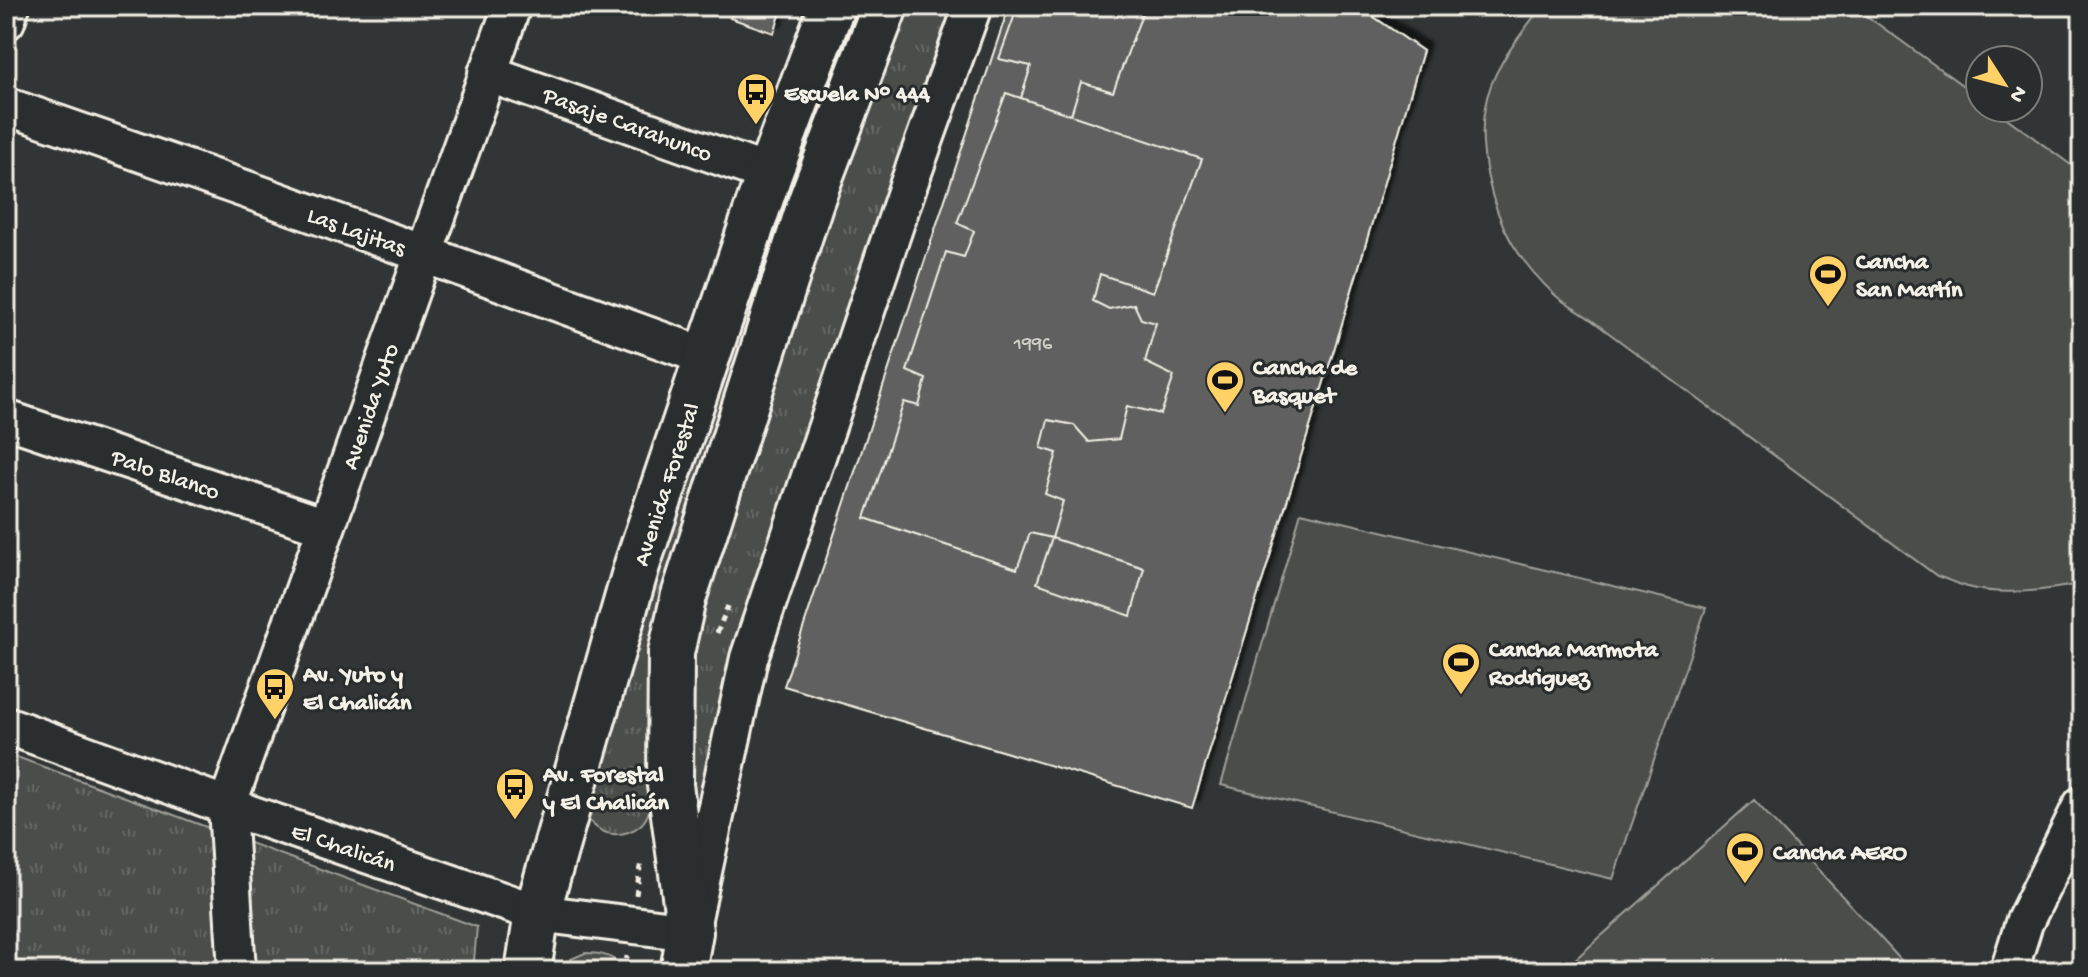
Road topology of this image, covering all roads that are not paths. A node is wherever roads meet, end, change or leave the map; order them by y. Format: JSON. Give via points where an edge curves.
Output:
{"nodes":[{"id":1,"x":11,"y":6,"type":"edge"},
{"id":2,"x":512,"y":6,"type":"edge"},
{"id":3,"x":832,"y":6,"type":"edge"},
{"id":4,"x":885,"y":6,"type":"edge"},
{"id":5,"x":973,"y":6,"type":"edge"},
{"id":6,"x":6,"y":21,"type":"edge"},
{"id":7,"x":487,"y":73,"type":"junction"},
{"id":8,"x":6,"y":106,"type":"edge"},
{"id":9,"x":769,"y":174,"type":"junction"},
{"id":10,"x":423,"y":254,"type":"junction"},
{"id":11,"x":707,"y":357,"type":"junction"},
{"id":12,"x":6,"y":419,"type":"edge"},
{"id":13,"x":326,"y":527,"type":"junction"},
{"id":14,"x":6,"y":725,"type":"edge"},
{"id":15,"x":2082,"y":805,"type":"edge"},
{"id":16,"x":227,"y":806,"type":"junction"},
{"id":17,"x":537,"y":913,"type":"junction"},
{"id":18,"x":2024,"y":923,"type":"junction"},
{"id":19,"x":687,"y":952,"type":"edge"},
{"id":20,"x":237,"y":971,"type":"edge"},
{"id":21,"x":528,"y":971,"type":"edge"},
{"id":22,"x":1989,"y":971,"type":"edge"},
{"id":23,"x":2009,"y":971,"type":"edge"}],
"edges":[{"from":1,"to":6,"type":"street"},
{"from":2,"to":7,"type":"street","name":"Avenida Yuto"},
{"from":3,"to":9,"type":"main road","name":"Avenida Forestal"},
{"from":4,"to":19,"type":"main road","via":[[811,201],[683,599],[671,653],[670,785]]},
{"from":5,"to":19,"type":"street","via":[[749,658]]},
{"from":7,"to":9,"type":"street","name":"Pasaje Carahunco"},
{"from":7,"to":10,"type":"street","name":"Avenida Yuto"},
{"from":8,"to":10,"type":"street","name":"Las Lajitas"},
{"from":9,"to":11,"type":"main road","name":"Avenida Forestal"},
{"from":10,"to":11,"type":"street","name":"Las Lajitas"},
{"from":10,"to":13,"type":"street","name":"Avenida Yuto"},
{"from":11,"to":17,"type":"main road","name":"Avenida Forestal","via":[[637,565]]},
{"from":12,"to":13,"type":"street","name":"Palo Blanco"},
{"from":13,"to":16,"type":"street","name":"Avenida Yuto"},
{"from":14,"to":16,"type":"street","name":"El Chalicán"},
{"from":15,"to":18,"type":"street"},
{"from":16,"to":17,"type":"street","name":"El Chalicán"},
{"from":16,"to":20,"type":"street"},
{"from":17,"to":19,"type":"street","name":"El Chalicán","via":[[631,925]]},
{"from":17,"to":21,"type":"main road","name":"Avenida Forestal"},
{"from":18,"to":22,"type":"street"},
{"from":18,"to":23,"type":"street"}]}
